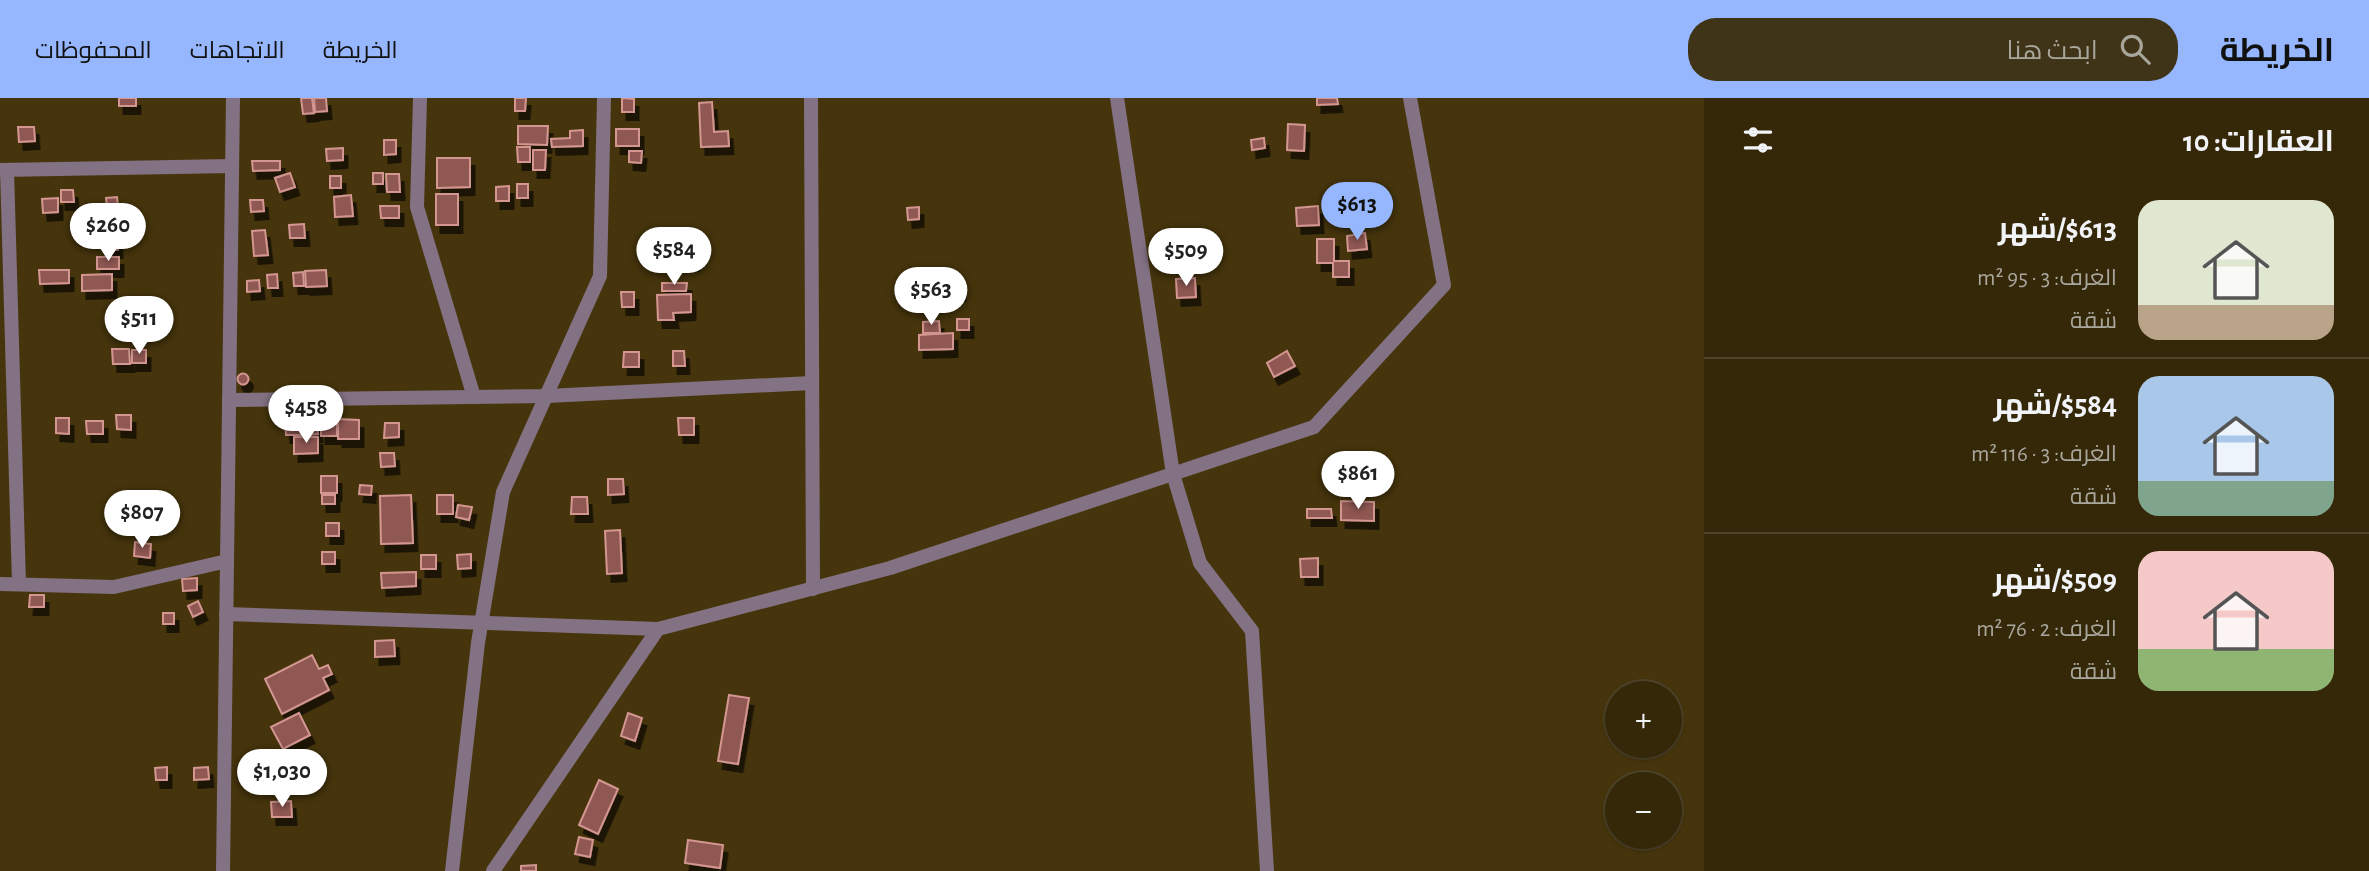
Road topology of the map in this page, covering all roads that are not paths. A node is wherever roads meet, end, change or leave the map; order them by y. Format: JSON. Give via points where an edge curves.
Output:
{"nodes":[{"id":1,"x":233,"y":98,"type":"edge"},
{"id":2,"x":420,"y":98,"type":"edge"},
{"id":3,"x":604,"y":98,"type":"edge"},
{"id":4,"x":811,"y":98,"type":"edge"},
{"id":5,"x":1117,"y":98,"type":"edge"},
{"id":6,"x":1410,"y":98,"type":"edge"},
{"id":7,"x":232,"y":166,"type":"junction"},
{"id":8,"x":4,"y":170,"type":"edge"},
{"id":9,"x":812,"y":383,"type":"junction"},
{"id":10,"x":547,"y":396,"type":"junction"},
{"id":11,"x":474,"y":397,"type":"junction"},
{"id":12,"x":229,"y":400,"type":"junction"},
{"id":13,"x":1173,"y":474,"type":"junction"},
{"id":14,"x":227,"y":561,"type":"junction"},
{"id":15,"x":0,"y":584,"type":"edge"},
{"id":16,"x":19,"y":584,"type":"junction"},
{"id":17,"x":813,"y":589,"type":"junction"},
{"id":18,"x":226,"y":614,"type":"junction"},
{"id":19,"x":481,"y":623,"type":"junction"},
{"id":20,"x":658,"y":629,"type":"junction"},
{"id":21,"x":223,"y":871,"type":"edge"},
{"id":22,"x":452,"y":871,"type":"edge"},
{"id":23,"x":493,"y":871,"type":"edge"},
{"id":24,"x":1267,"y":871,"type":"edge"}],
"edges":[{"from":1,"to":7,"type":"street"},
{"from":2,"to":11,"type":"street","via":[[417,207]]},
{"from":3,"to":10,"type":"street","via":[[600,276]]},
{"from":4,"to":9,"type":"street"},
{"from":5,"to":13,"type":"street"},
{"from":6,"to":13,"type":"street","via":[[1444,285],[1314,427]]},
{"from":7,"to":8,"type":"street"},
{"from":7,"to":12,"type":"street"},
{"from":8,"to":16,"type":"street"},
{"from":9,"to":10,"type":"street"},
{"from":9,"to":17,"type":"street"},
{"from":10,"to":11,"type":"street"},
{"from":10,"to":19,"type":"street","via":[[503,492]]},
{"from":11,"to":12,"type":"street"},
{"from":12,"to":14,"type":"street"},
{"from":13,"to":17,"type":"street"},
{"from":13,"to":24,"type":"street","via":[[1200,562],[1252,631]]},
{"from":14,"to":16,"type":"street","via":[[114,587]]},
{"from":14,"to":18,"type":"street"},
{"from":15,"to":16,"type":"street"},
{"from":17,"to":20,"type":"street"},
{"from":18,"to":19,"type":"street"},
{"from":18,"to":21,"type":"street"},
{"from":19,"to":20,"type":"street"},
{"from":19,"to":22,"type":"street"},
{"from":20,"to":23,"type":"street"}]}
